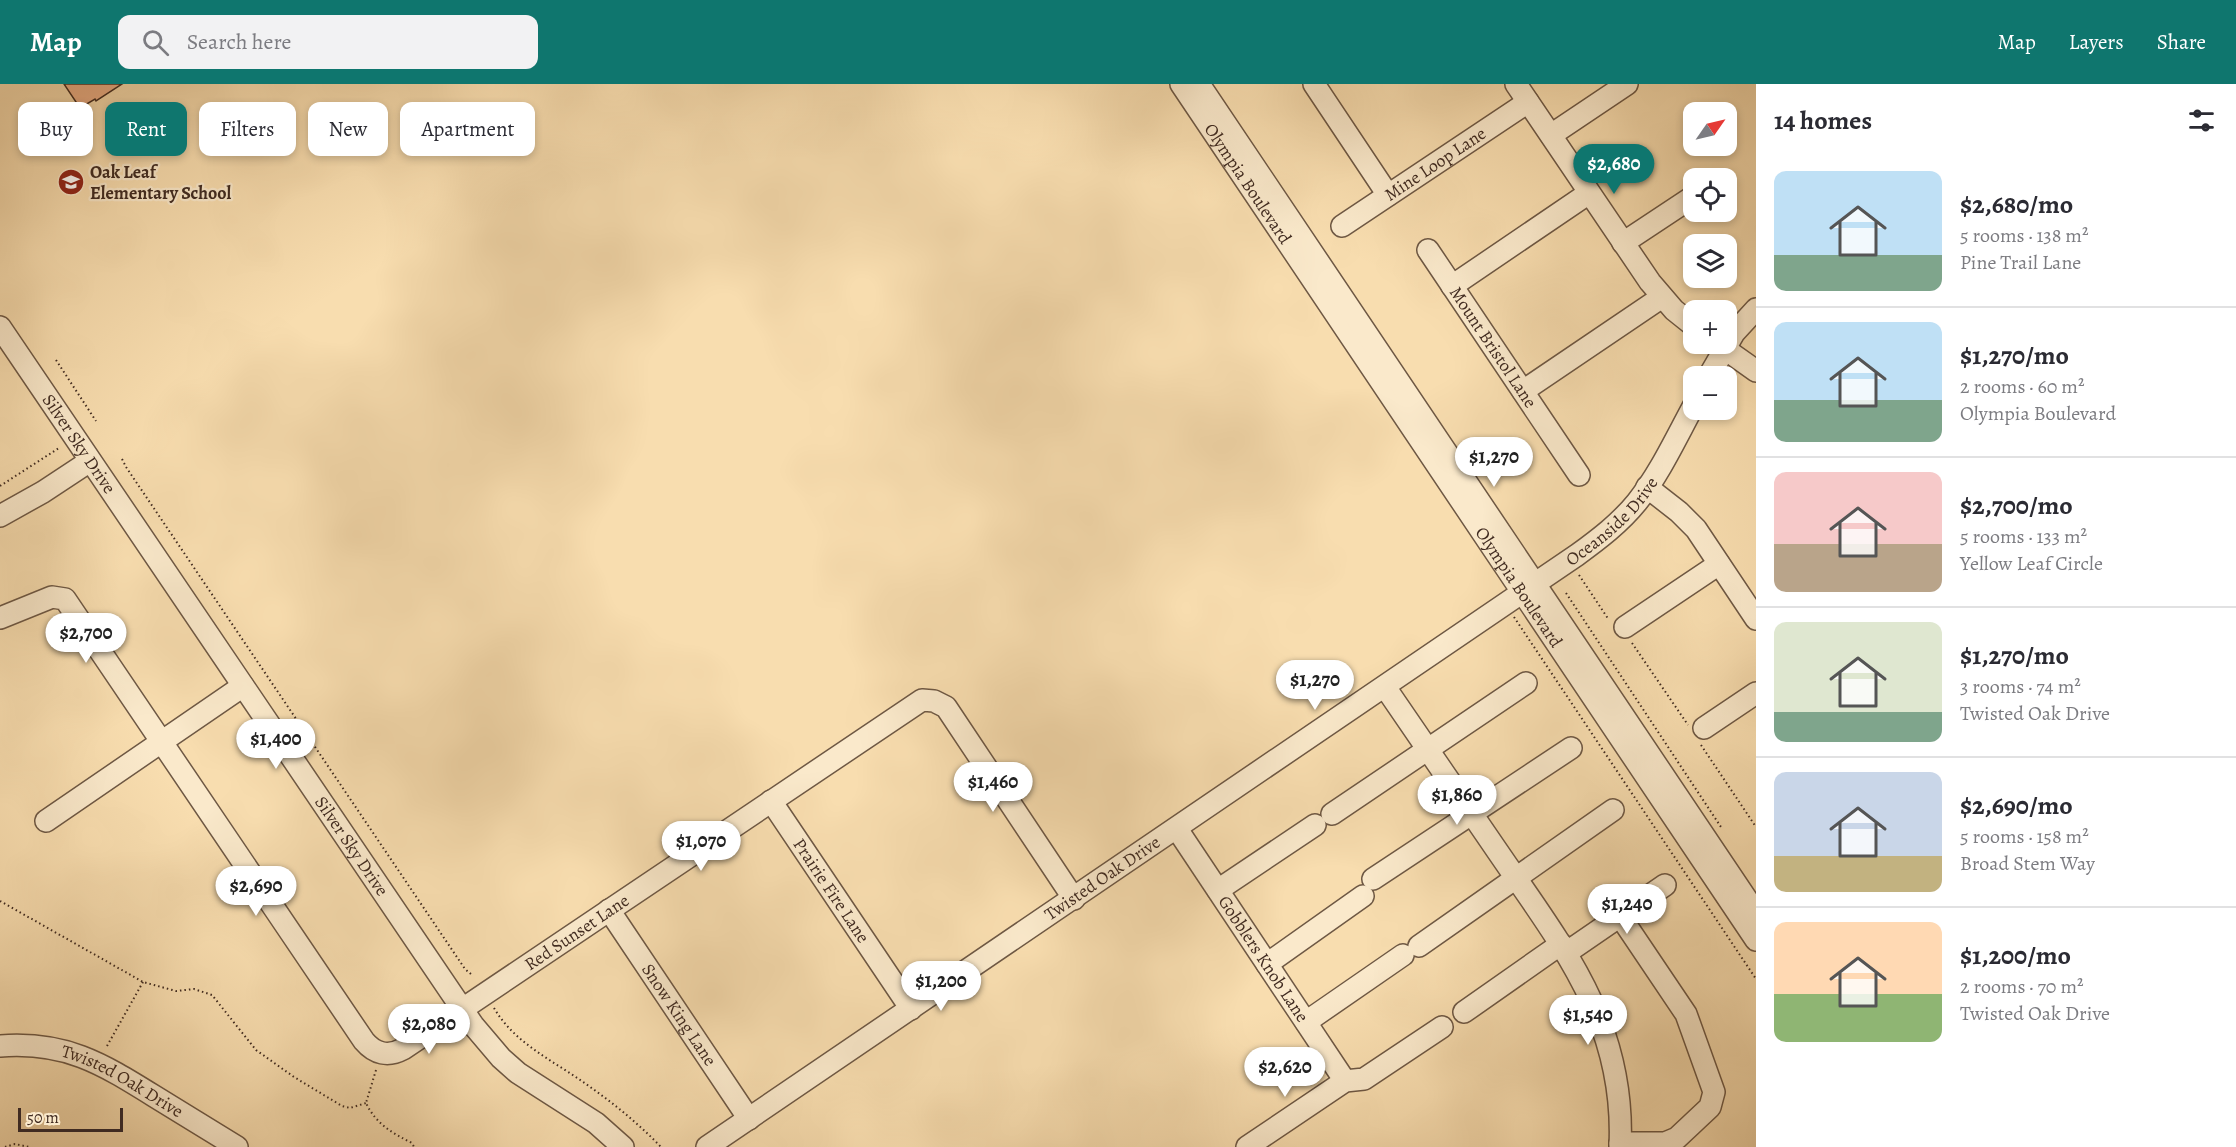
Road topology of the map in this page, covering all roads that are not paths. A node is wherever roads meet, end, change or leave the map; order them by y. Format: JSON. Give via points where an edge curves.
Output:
{"nodes":[{"id":1,"x":1181,"y":84,"type":"edge"},
{"id":2,"x":1199,"y":84,"type":"edge"},
{"id":3,"x":1314,"y":84,"type":"edge"},
{"id":4,"x":1516,"y":84,"type":"edge"},
{"id":5,"x":1627,"y":84,"type":"edge"},
{"id":6,"x":1528,"y":102,"type":"junction"},
{"id":7,"x":1551,"y":135,"type":"junction"},
{"id":8,"x":1589,"y":193,"type":"junction"},
{"id":9,"x":1388,"y":195,"type":"junction"},
{"id":10,"x":1683,"y":203,"type":"edge"},
{"id":11,"x":1342,"y":226,"type":"dead end"},
{"id":12,"x":1623,"y":243,"type":"junction"},
{"id":13,"x":1428,"y":250,"type":"dead end"},
{"id":14,"x":1452,"y":286,"type":"junction"},
{"id":15,"x":1662,"y":297,"type":"junction"},
{"id":16,"x":1756,"y":309,"type":"edge"},
{"id":17,"x":1683,"y":316,"type":"edge"},
{"id":18,"x":0,"y":327,"type":"edge"},
{"id":19,"x":1737,"y":330,"type":"edge"},
{"id":20,"x":1732,"y":354,"type":"edge"},
{"id":21,"x":1756,"y":371,"type":"edge"},
{"id":22,"x":1522,"y":391,"type":"junction"},
{"id":23,"x":1685,"y":420,"type":"edge"},
{"id":24,"x":90,"y":461,"type":"junction"},
{"id":25,"x":1579,"y":475,"type":"dead end"},
{"id":26,"x":1647,"y":487,"type":"junction"},
{"id":27,"x":0,"y":516,"type":"edge"},
{"id":28,"x":1719,"y":564,"type":"junction"},
{"id":29,"x":1529,"y":588,"type":"junction"},
{"id":30,"x":1506,"y":612,"type":"joint"},
{"id":31,"x":0,"y":618,"type":"edge"},
{"id":32,"x":1756,"y":619,"type":"edge"},
{"id":33,"x":1623,"y":632,"type":"road end"},
{"id":34,"x":1526,"y":683,"type":"dead end"},
{"id":35,"x":243,"y":686,"type":"junction"},
{"id":36,"x":1385,"y":687,"type":"junction"},
{"id":37,"x":1756,"y":693,"type":"edge"},
{"id":38,"x":1696,"y":731,"type":"road end"},
{"id":39,"x":162,"y":742,"type":"junction"},
{"id":40,"x":1571,"y":748,"type":"dead end"},
{"id":41,"x":1428,"y":749,"type":"junction"},
{"id":42,"x":771,"y":801,"type":"junction"},
{"id":43,"x":1613,"y":810,"type":"dead end"},
{"id":44,"x":1472,"y":814,"type":"junction"},
{"id":45,"x":46,"y":821,"type":"dead end"},
{"id":46,"x":1178,"y":829,"type":"junction"},
{"id":47,"x":1516,"y":878,"type":"junction"},
{"id":48,"x":1665,"y":885,"type":"dead end"},
{"id":49,"x":1218,"y":890,"type":"junction"},
{"id":50,"x":1074,"y":899,"type":"junction"},
{"id":51,"x":609,"y":910,"type":"junction"},
{"id":52,"x":1756,"y":913,"type":"edge"},
{"id":53,"x":1620,"y":916,"type":"junction"},
{"id":54,"x":1756,"y":940,"type":"edge"},
{"id":55,"x":1564,"y":949,"type":"junction"},
{"id":56,"x":1267,"y":964,"type":"junction"},
{"id":57,"x":461,"y":1009,"type":"junction"},
{"id":58,"x":911,"y":1009,"type":"junction"},
{"id":59,"x":1464,"y":1012,"type":"dead end"},
{"id":60,"x":1306,"y":1022,"type":"junction"},
{"id":61,"x":1442,"y":1027,"type":"dead end"},
{"id":62,"x":0,"y":1046,"type":"edge"},
{"id":63,"x":1345,"y":1081,"type":"junction"},
{"id":64,"x":749,"y":1119,"type":"junction"},
{"id":65,"x":1261,"y":1143,"type":"edge"},
{"id":66,"x":1620,"y":1145,"type":"edge"},
{"id":67,"x":237,"y":1147,"type":"edge"},
{"id":68,"x":623,"y":1147,"type":"edge"},
{"id":69,"x":707,"y":1147,"type":"edge"}],
"edges":[{"from":1,"to":29,"type":"street","name":"Olympia Boulevard"},
{"from":2,"to":29,"type":"street","name":"Olympia Boulevard"},
{"from":3,"to":9,"type":"street"},
{"from":4,"to":6,"type":"street"},
{"from":5,"to":7,"type":"street"},
{"from":6,"to":7,"type":"street"},
{"from":6,"to":9,"type":"street","name":"Mine Loop Lane"},
{"from":7,"to":8,"type":"street"},
{"from":8,"to":12,"type":"street"},
{"from":8,"to":14,"type":"street"},
{"from":9,"to":11,"type":"street","name":"Mine Loop Lane"},
{"from":10,"to":12,"type":"street"},
{"from":12,"to":15,"type":"street"},
{"from":13,"to":14,"type":"street","name":"Mount Bristol Lane"},
{"from":14,"to":22,"type":"street","name":"Mount Bristol Lane"},
{"from":15,"to":17,"type":"street"},
{"from":15,"to":22,"type":"street"},
{"from":16,"to":19,"type":"street"},
{"from":18,"to":24,"type":"street","name":"Silver Sky Drive"},
{"from":20,"to":21,"type":"street"},
{"from":22,"to":25,"type":"street","name":"Mount Bristol Lane"},
{"from":23,"to":26,"type":"street","name":"Oceanside Drive"},
{"from":24,"to":27,"type":"street"},
{"from":24,"to":35,"type":"street","name":"Silver Sky Drive"},
{"from":26,"to":28,"type":"street","via":[[1688,521]]},
{"from":26,"to":29,"type":"street","name":"Oceanside Drive","via":[[1610,530]]},
{"from":28,"to":32,"type":"street"},
{"from":28,"to":33,"type":"street"},
{"from":29,"to":30,"type":"street","name":"Oceanside Drive"},
{"from":29,"to":52,"type":"street","name":"Olympia Boulevard"},
{"from":29,"to":54,"type":"street","name":"Olympia Boulevard"},
{"from":30,"to":36,"type":"street","name":"Twisted Oak Drive"},
{"from":31,"to":39,"type":"street","via":[[52,597],[65,599]]},
{"from":34,"to":41,"type":"street"},
{"from":35,"to":39,"type":"street"},
{"from":35,"to":57,"type":"street","name":"Silver Sky Drive"},
{"from":36,"to":41,"type":"street"},
{"from":36,"to":46,"type":"street","name":"Twisted Oak Drive"},
{"from":37,"to":38,"type":"street"},
{"from":39,"to":45,"type":"street"},
{"from":39,"to":57,"type":"street","name":"Red Sunset Lane","via":[[364,1041],[375,1051],[403,1049]]},
{"from":40,"to":44,"type":"street"},
{"from":41,"to":44,"type":"street"},
{"from":41,"to":49,"type":"street"},
{"from":42,"to":50,"type":"street","name":"Red Sunset Lane","via":[[917,703],[934,701],[950,713]]},
{"from":42,"to":51,"type":"street","name":"Red Sunset Lane"},
{"from":42,"to":58,"type":"street","name":"Prairie Fire Lane"},
{"from":43,"to":47,"type":"street"},
{"from":44,"to":47,"type":"street"},
{"from":44,"to":56,"type":"street"},
{"from":46,"to":49,"type":"street","name":"Gobblers Knob Lane"},
{"from":46,"to":50,"type":"street","name":"Twisted Oak Drive"},
{"from":47,"to":55,"type":"street"},
{"from":47,"to":60,"type":"street"},
{"from":48,"to":53,"type":"street"},
{"from":49,"to":56,"type":"street","name":"Gobblers Knob Lane"},
{"from":50,"to":58,"type":"street","name":"Twisted Oak Drive"},
{"from":51,"to":57,"type":"street","name":"Red Sunset Lane"},
{"from":51,"to":64,"type":"street","name":"Snow King Lane"},
{"from":53,"to":55,"type":"street"},
{"from":53,"to":66,"type":"street","via":[[1686,1014],[1714,1092],[1710,1107],[1677,1138],[1665,1143]]},
{"from":55,"to":59,"type":"street"},
{"from":55,"to":66,"type":"street","via":[[1590,994],[1609,1047],[1618,1098]]},
{"from":56,"to":60,"type":"street","name":"Gobblers Knob Lane"},
{"from":57,"to":68,"type":"street","name":"Silver Sky Drive","via":[[518,1073],[596,1123]]},
{"from":58,"to":64,"type":"street","name":"Twisted Oak Drive"},
{"from":60,"to":63,"type":"street","name":"Gobblers Knob Lane"},
{"from":61,"to":63,"type":"street","via":[[1364,1079]]},
{"from":62,"to":67,"type":"street","name":"Twisted Oak Drive","via":[[56,1049],[90,1059]]},
{"from":63,"to":65,"type":"street"},
{"from":64,"to":69,"type":"street","name":"Twisted Oak Drive"}]}
